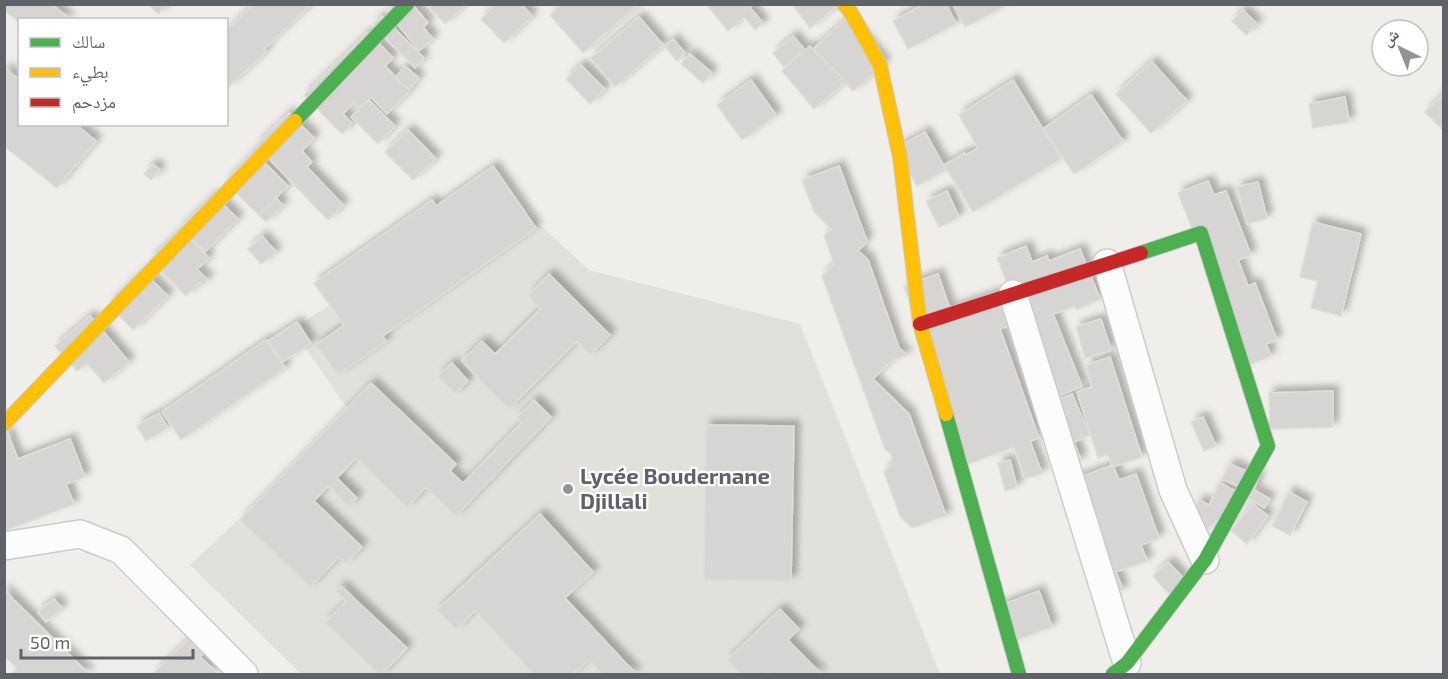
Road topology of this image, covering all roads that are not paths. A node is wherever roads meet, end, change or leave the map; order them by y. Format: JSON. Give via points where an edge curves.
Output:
{"nodes":[{"id":1,"x":407,"y":4,"type":"edge"},
{"id":2,"x":844,"y":4,"type":"edge"},
{"id":3,"x":1107,"y":263,"type":"junction"},
{"id":4,"x":1013,"y":294,"type":"junction"},
{"id":5,"x":920,"y":324,"type":"junction"},
{"id":6,"x":4,"y":424,"type":"edge"},
{"id":7,"x":4,"y":546,"type":"edge"},
{"id":8,"x":1205,"y":560,"type":"junction"},
{"id":9,"x":1120,"y":669,"type":"edge"},
{"id":10,"x":244,"y":675,"type":"edge"},
{"id":11,"x":1019,"y":675,"type":"edge"}],
"edges":[{"from":1,"to":6,"type":"street"},
{"from":2,"to":5,"type":"street","via":[[880,65],[900,157]]},
{"from":3,"to":4,"type":"street"},
{"from":3,"to":8,"type":"street","via":[[1173,490]]},
{"from":3,"to":8,"type":"street","via":[[1202,233],[1268,446]]},
{"from":4,"to":5,"type":"street"},
{"from":4,"to":9,"type":"street"},
{"from":5,"to":11,"type":"street"},
{"from":7,"to":10,"type":"street","via":[[80,534],[121,550]]},
{"from":8,"to":9,"type":"street"}]}
